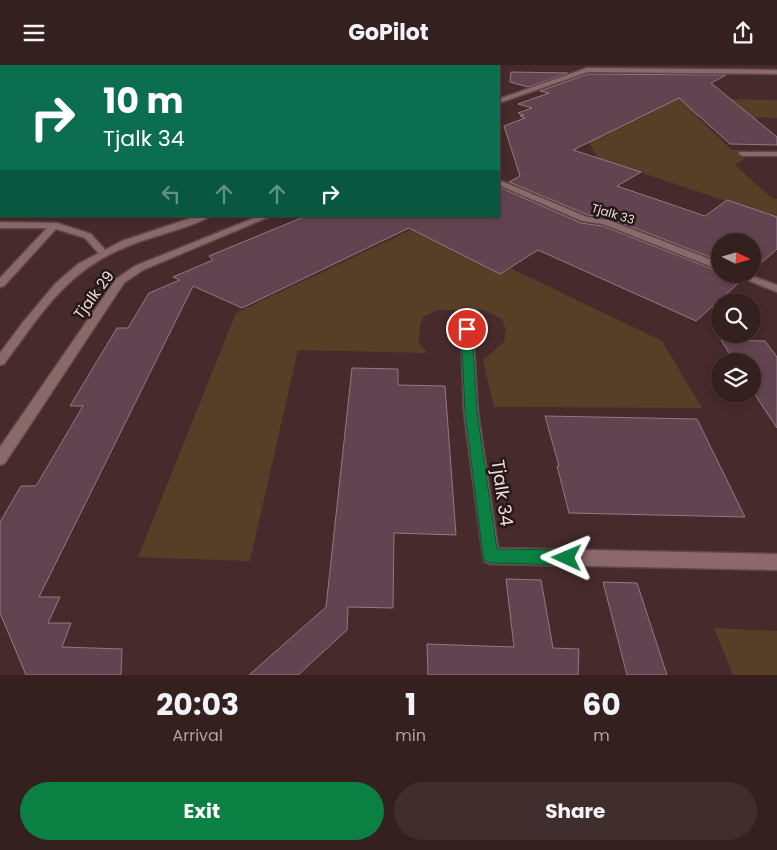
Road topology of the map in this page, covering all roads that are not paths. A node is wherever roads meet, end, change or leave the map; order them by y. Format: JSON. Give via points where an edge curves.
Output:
{"nodes":[{"id":1,"x":762,"y":65,"type":"edge"},
{"id":2,"x":585,"y":67,"type":"edge"},
{"id":3,"x":774,"y":71,"type":"edge"},
{"id":4,"x":500,"y":101,"type":"edge"},
{"id":5,"x":743,"y":154,"type":"dead end"},
{"id":6,"x":777,"y":155,"type":"edge"},
{"id":7,"x":500,"y":182,"type":"edge"},
{"id":8,"x":42,"y":217,"type":"edge"},
{"id":9,"x":203,"y":217,"type":"edge"},
{"id":10,"x":265,"y":217,"type":"edge"},
{"id":11,"x":0,"y":225,"type":"edge"},
{"id":12,"x":35,"y":225,"type":"junction"},
{"id":13,"x":54,"y":225,"type":"junction"},
{"id":14,"x":104,"y":254,"type":"junction"},
{"id":15,"x":711,"y":263,"type":"edge"},
{"id":16,"x":761,"y":283,"type":"edge"},
{"id":17,"x":0,"y":284,"type":"edge"},
{"id":18,"x":777,"y":289,"type":"edge"},
{"id":19,"x":467,"y":329,"type":"dead end"},
{"id":20,"x":0,"y":361,"type":"edge"},
{"id":21,"x":0,"y":459,"type":"edge"},
{"id":22,"x":777,"y":562,"type":"edge"}],
"edges":[{"from":1,"to":3,"type":"street"},
{"from":2,"to":3,"type":"street"},
{"from":2,"to":4,"type":"street"},
{"from":5,"to":6,"type":"street"},
{"from":7,"to":15,"type":"street","name":"Tjalk 33","via":[[585,219],[605,222]]},
{"from":8,"to":12,"type":"street"},
{"from":9,"to":14,"type":"street","name":"Tjalk 29"},
{"from":10,"to":21,"type":"street","name":"Tjalk 29","via":[[139,268],[120,281]]},
{"from":11,"to":12,"type":"street"},
{"from":12,"to":13,"type":"street"},
{"from":13,"to":14,"type":"street","via":[[88,237]]},
{"from":13,"to":17,"type":"street"},
{"from":14,"to":20,"type":"street","name":"Tjalk 29","via":[[82,266],[60,285]]},
{"from":16,"to":18,"type":"street"},
{"from":19,"to":22,"type":"street","name":"Tjalk 34","via":[[471,412],[491,556]]}]}
